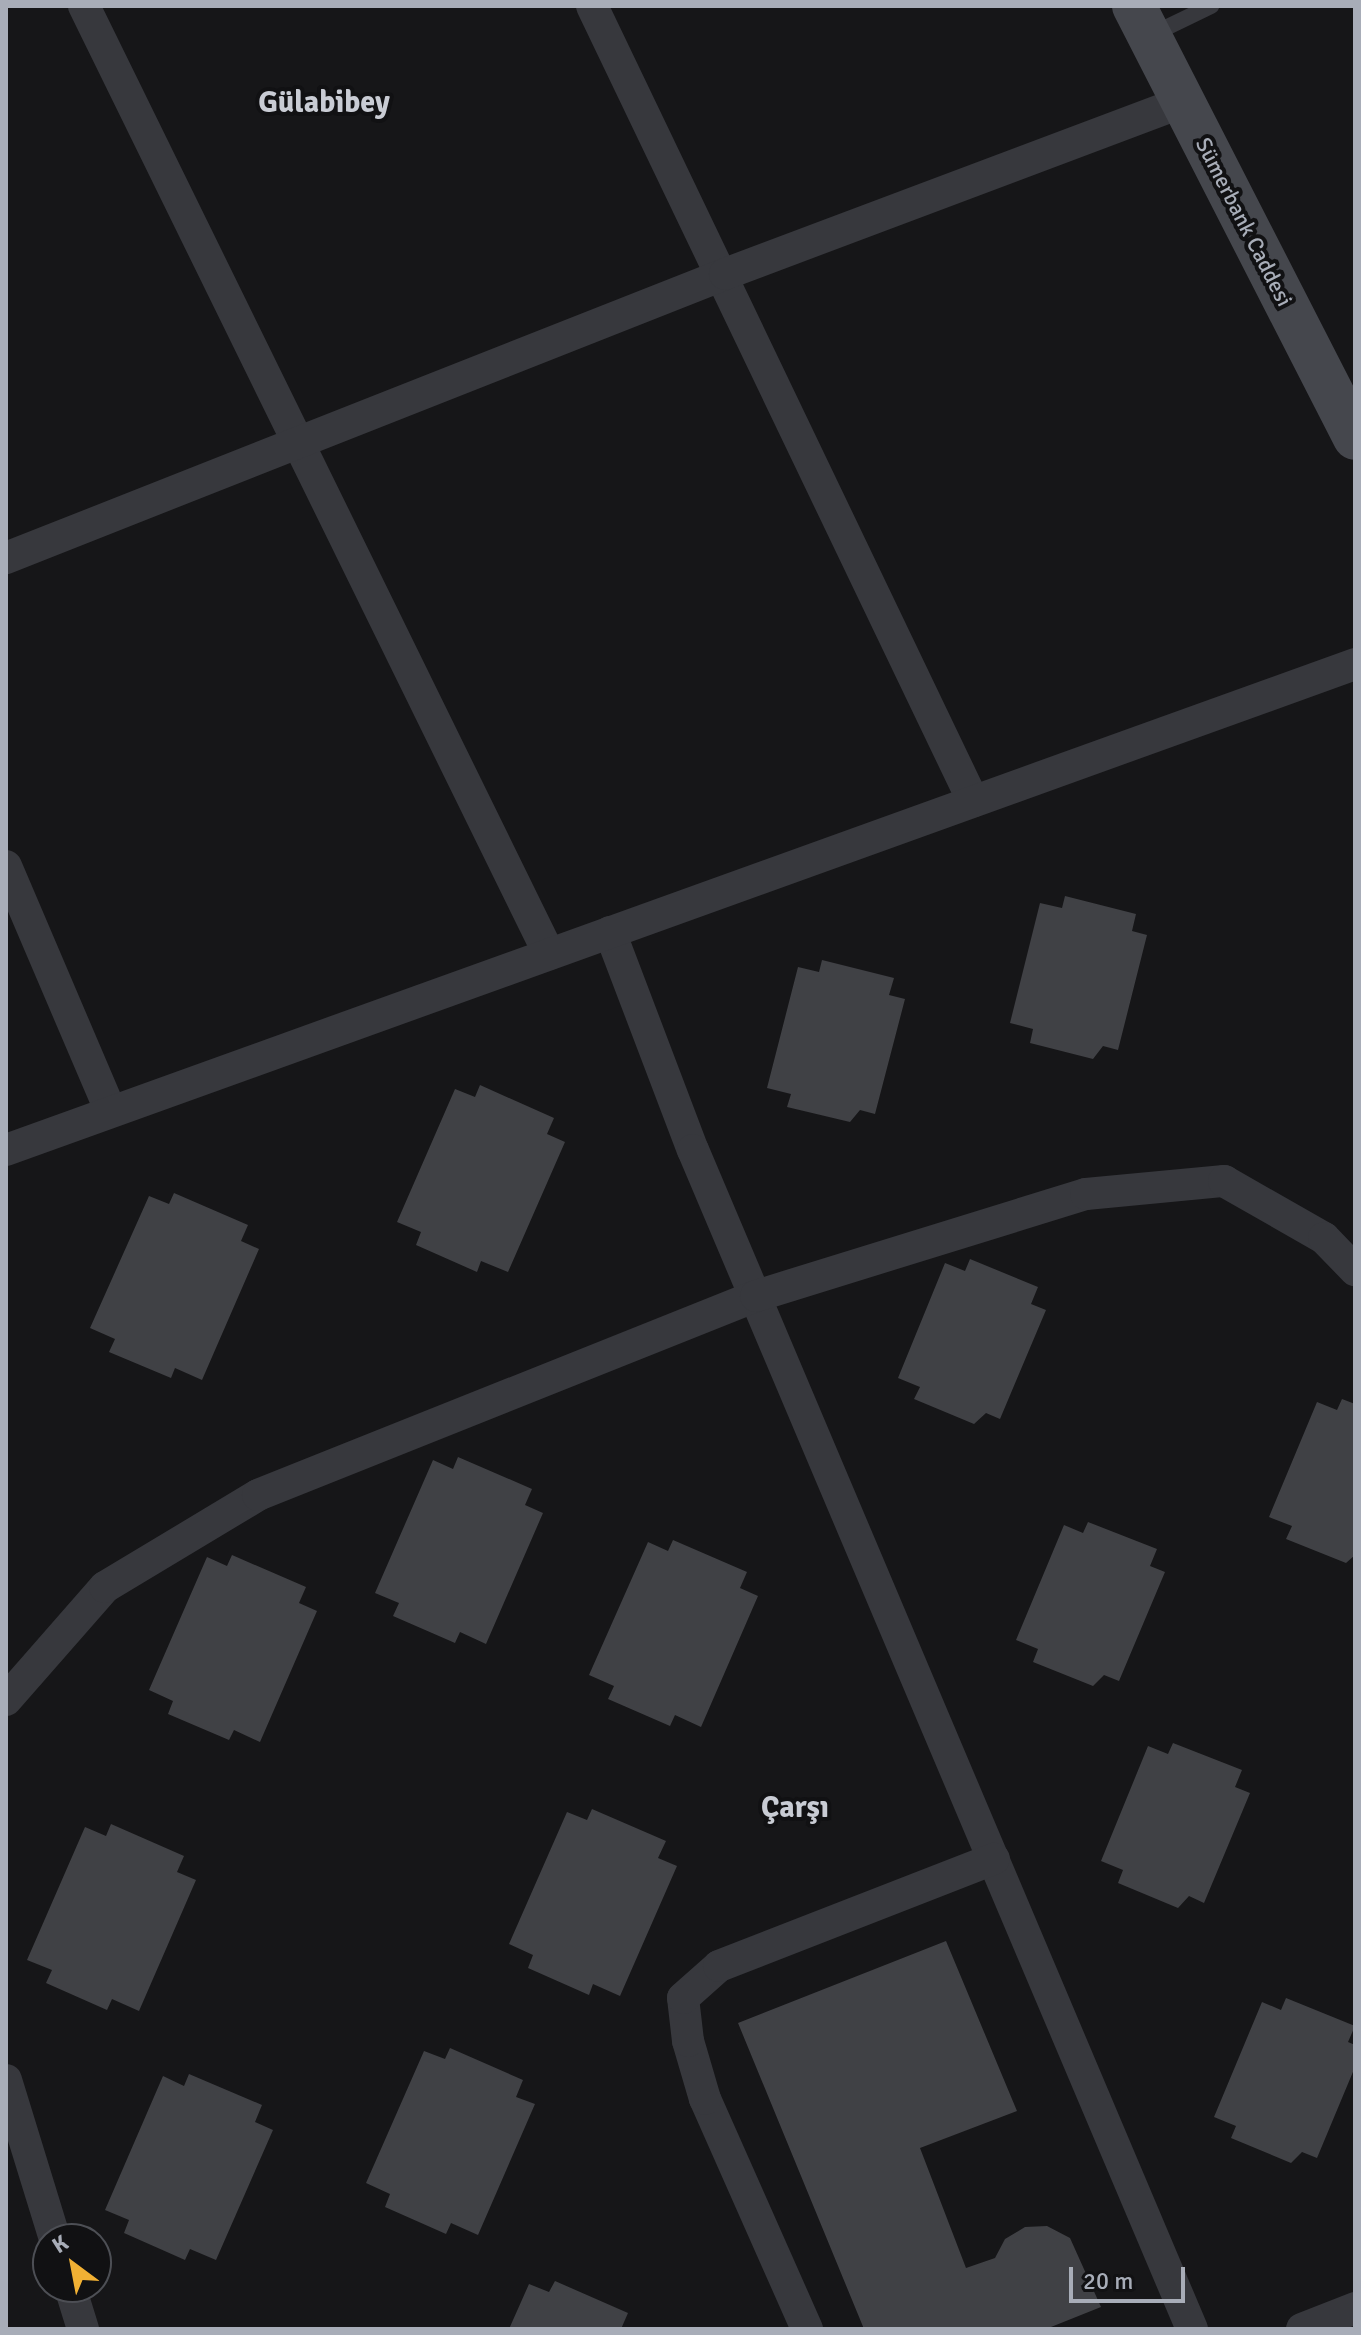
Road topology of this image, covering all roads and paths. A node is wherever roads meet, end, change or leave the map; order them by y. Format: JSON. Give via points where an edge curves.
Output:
{"nodes":[{"id":1,"x":84,"y":6,"type":"edge"},
{"id":2,"x":592,"y":6,"type":"edge"},
{"id":3,"x":1211,"y":6,"type":"edge"},
{"id":4,"x":1142,"y":21,"type":"edge"},
{"id":5,"x":1182,"y":102,"type":"junction"},
{"id":6,"x":725,"y":274,"type":"junction"},
{"id":7,"x":1355,"y":438,"type":"edge"},
{"id":8,"x":299,"y":445,"type":"junction"},
{"id":9,"x":6,"y":558,"type":"edge"},
{"id":10,"x":1355,"y":664,"type":"edge"},
{"id":11,"x":973,"y":801,"type":"junction"},
{"id":12,"x":6,"y":866,"type":"edge"},
{"id":13,"x":610,"y":932,"type":"junction"},
{"id":14,"x":549,"y":954,"type":"junction"},
{"id":15,"x":111,"y":1112,"type":"junction"},
{"id":16,"x":6,"y":1150,"type":"edge"},
{"id":17,"x":1355,"y":1270,"type":"edge"},
{"id":18,"x":756,"y":1296,"type":"junction"},
{"id":19,"x":6,"y":1700,"type":"edge"},
{"id":20,"x":994,"y":1859,"type":"junction"},
{"id":21,"x":6,"y":2080,"type":"edge"},
{"id":22,"x":50,"y":2223,"type":"edge"},
{"id":23,"x":75,"y":2303,"type":"edge"},
{"id":24,"x":1355,"y":2308,"type":"edge"},
{"id":25,"x":83,"y":2329,"type":"edge"},
{"id":26,"x":807,"y":2329,"type":"edge"},
{"id":27,"x":1192,"y":2329,"type":"edge"},
{"id":28,"x":1302,"y":2329,"type":"edge"}],
"edges":[{"from":1,"to":8,"type":"street"},
{"from":2,"to":6,"type":"street"},
{"from":3,"to":4,"type":"lane"},
{"from":4,"to":5,"type":"street","name":"Sümerbank Caddesi"},
{"from":5,"to":6,"type":"street"},
{"from":5,"to":7,"type":"street","name":"Sümerbank Caddesi"},
{"from":6,"to":8,"type":"street"},
{"from":6,"to":11,"type":"street"},
{"from":8,"to":9,"type":"street"},
{"from":8,"to":14,"type":"street"},
{"from":10,"to":11,"type":"street"},
{"from":11,"to":13,"type":"street"},
{"from":12,"to":15,"type":"street"},
{"from":13,"to":14,"type":"street"},
{"from":13,"to":18,"type":"street"},
{"from":14,"to":15,"type":"street"},
{"from":15,"to":16,"type":"street"},
{"from":17,"to":18,"type":"street","via":[[1324,1238],[1224,1181],[1086,1194]]},
{"from":18,"to":19,"type":"street","via":[[258,1495],[105,1587]]},
{"from":18,"to":20,"type":"street"},
{"from":20,"to":26,"type":"street","via":[[719,1966],[683,1998],[688,2041],[705,2099]]},
{"from":20,"to":27,"type":"street"},
{"from":21,"to":22,"type":"street"},
{"from":23,"to":25,"type":"street"},
{"from":24,"to":28,"type":"street"}]}
